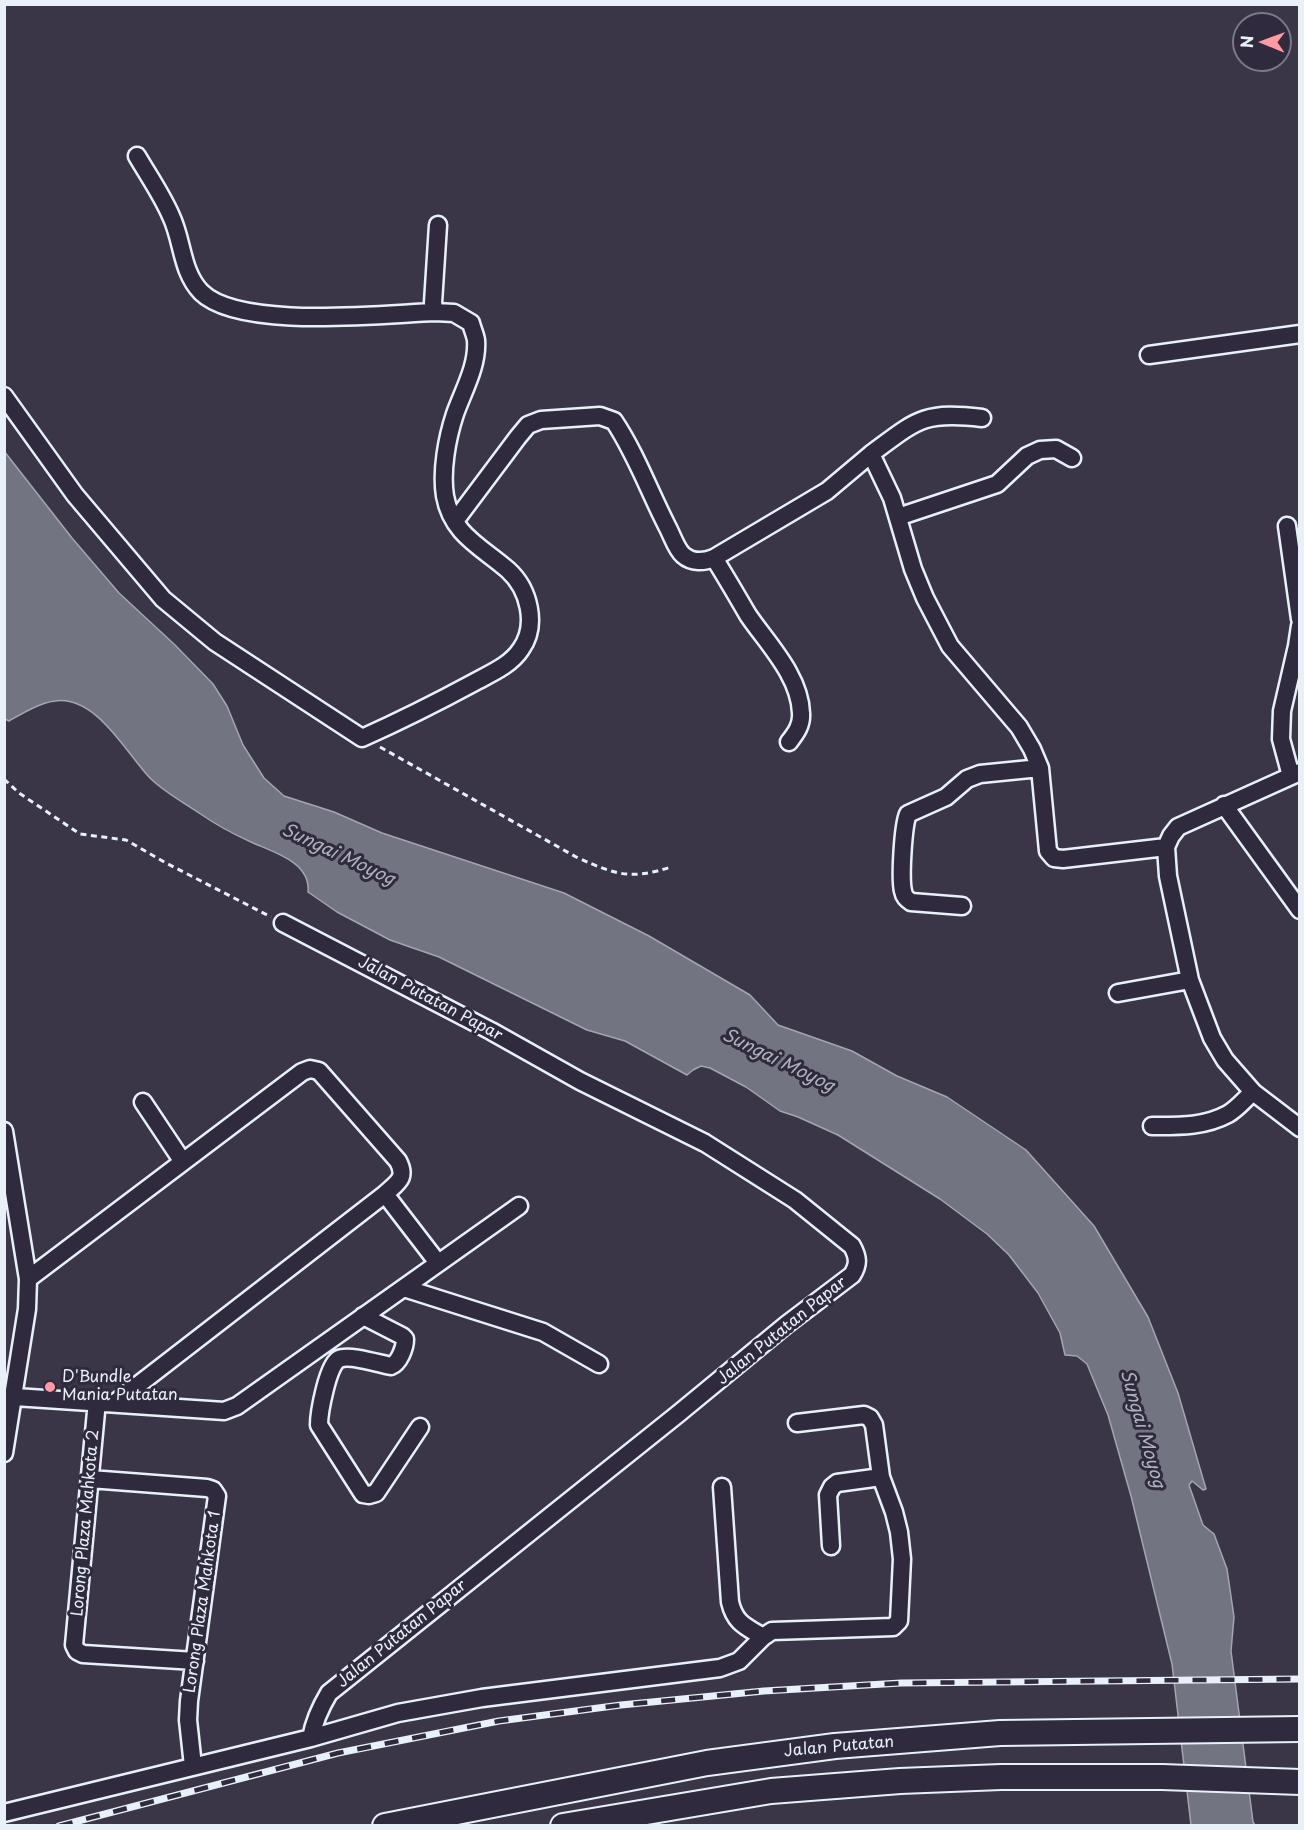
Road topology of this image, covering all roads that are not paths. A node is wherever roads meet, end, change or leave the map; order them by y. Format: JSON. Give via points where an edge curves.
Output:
{"nodes":[{"id":1,"x":137,"y":156,"type":"dead end"},
{"id":2,"x":438,"y":225,"type":"dead end"},
{"id":3,"x":435,"y":312,"type":"junction"},
{"id":4,"x":1299,"y":334,"type":"edge"},
{"id":5,"x":1149,"y":356,"type":"dead end"},
{"id":6,"x":4,"y":396,"type":"edge"},
{"id":7,"x":982,"y":418,"type":"dead end"},
{"id":8,"x":871,"y":454,"type":"junction"},
{"id":9,"x":1072,"y":458,"type":"dead end"},
{"id":10,"x":898,"y":517,"type":"junction"},
{"id":11,"x":455,"y":521,"type":"junction"},
{"id":12,"x":1287,"y":526,"type":"dead end"},
{"id":13,"x":714,"y":558,"type":"junction"},
{"id":14,"x":1299,"y":619,"type":"edge"},
{"id":15,"x":1299,"y":626,"type":"edge"},
{"id":16,"x":789,"y":742,"type":"dead end"},
{"id":17,"x":1040,"y":768,"type":"junction"},
{"id":18,"x":1295,"y":774,"type":"edge"},
{"id":19,"x":1224,"y":806,"type":"junction"},
{"id":20,"x":1166,"y":847,"type":"junction"},
{"id":21,"x":962,"y":906,"type":"dead end"},
{"id":22,"x":1299,"y":910,"type":"edge"},
{"id":23,"x":283,"y":923,"type":"road end"},
{"id":24,"x":1190,"y":980,"type":"junction"},
{"id":25,"x":1118,"y":993,"type":"dead end"},
{"id":26,"x":1253,"y":1092,"type":"junction"},
{"id":27,"x":142,"y":1102,"type":"dead end"},
{"id":28,"x":1152,"y":1126,"type":"dead end"},
{"id":29,"x":1299,"y":1128,"type":"edge"},
{"id":30,"x":4,"y":1131,"type":"edge"},
{"id":31,"x":183,"y":1162,"type":"junction"},
{"id":32,"x":385,"y":1194,"type":"junction"},
{"id":33,"x":519,"y":1206,"type":"dead end"},
{"id":34,"x":11,"y":1212,"type":"edge"},
{"id":35,"x":438,"y":1263,"type":"junction"},
{"id":36,"x":28,"y":1279,"type":"junction"},
{"id":37,"x":404,"y":1288,"type":"junction"},
{"id":38,"x":363,"y":1316,"type":"junction"},
{"id":39,"x":599,"y":1364,"type":"dead end"},
{"id":40,"x":12,"y":1369,"type":"edge"},
{"id":41,"x":15,"y":1396,"type":"junction"},
{"id":42,"x":97,"y":1401,"type":"junction"},
{"id":43,"x":116,"y":1402,"type":"junction"},
{"id":44,"x":797,"y":1423,"type":"dead end"},
{"id":45,"x":420,"y":1427,"type":"dead end"},
{"id":46,"x":4,"y":1453,"type":"edge"},
{"id":47,"x":881,"y":1477,"type":"junction"},
{"id":48,"x":90,"y":1479,"type":"junction"},
{"id":49,"x":722,"y":1487,"type":"dead end"},
{"id":50,"x":831,"y":1546,"type":"dead end"},
{"id":51,"x":764,"y":1637,"type":"junction"},
{"id":52,"x":195,"y":1661,"type":"junction"},
{"id":53,"x":1299,"y":1729,"type":"edge"},
{"id":54,"x":311,"y":1738,"type":"junction"},
{"id":55,"x":194,"y":1766,"type":"junction"},
{"id":56,"x":1299,"y":1782,"type":"edge"},
{"id":57,"x":4,"y":1813,"type":"edge"},
{"id":58,"x":385,"y":1826,"type":"edge"},
{"id":59,"x":563,"y":1826,"type":"edge"}],
"edges":[{"from":1,"to":3,"type":"street","via":[[172,217],[187,271],[201,292],[220,304],[272,316]]},
{"from":2,"to":3,"type":"street"},
{"from":3,"to":11,"type":"street","via":[[454,313],[471,322],[476,340],[473,365],[454,416],[445,466],[446,497]]},
{"from":4,"to":5,"type":"street"},
{"from":6,"to":11,"type":"street","via":[[75,495],[163,599],[215,642],[362,738],[506,664],[521,649],[530,629],[529,607],[522,586],[466,537]]},
{"from":7,"to":8,"type":"street","via":[[951,414],[930,417],[911,424]]},
{"from":8,"to":10,"type":"street"},
{"from":8,"to":13,"type":"street","via":[[827,490]]},
{"from":9,"to":10,"type":"street","via":[[1056,449],[1040,450],[1027,456],[997,483]]},
{"from":10,"to":17,"type":"street","via":[[913,569],[950,646],[1019,727]]},
{"from":11,"to":13,"type":"street","via":[[528,425],[541,420],[600,416],[614,421],[622,434],[682,554],[691,560]]},
{"from":12,"to":14,"type":"street"},
{"from":13,"to":16,"type":"street","via":[[798,695],[799,729]]},
{"from":15,"to":18,"type":"street","via":[[1282,711],[1281,739]]},
{"from":17,"to":20,"type":"street","via":[[1046,841],[1054,858]]},
{"from":17,"to":21,"type":"street","via":[[980,774],[946,797],[908,814],[902,890],[905,897],[911,902]]},
{"from":18,"to":19,"type":"street"},
{"from":19,"to":20,"type":"street","via":[[1178,827]]},
{"from":19,"to":22,"type":"street"},
{"from":20,"to":24,"type":"street","via":[[1168,876]]},
{"from":23,"to":54,"type":"street","name":"Jalan Putatan Papar","via":[[705,1143],[795,1200],[852,1246],[858,1256],[852,1275],[328,1693]]},
{"from":24,"to":25,"type":"street"},
{"from":24,"to":26,"type":"street","via":[[1212,1038]]},
{"from":26,"to":28,"type":"street","via":[[1230,1113],[1205,1123]]},
{"from":26,"to":29,"type":"street"},
{"from":27,"to":31,"type":"street"},
{"from":30,"to":34,"type":"street"},
{"from":31,"to":32,"type":"street","via":[[310,1069],[319,1071],[398,1161],[401,1179]]},
{"from":31,"to":36,"type":"street"},
{"from":32,"to":35,"type":"street"},
{"from":32,"to":43,"type":"street"},
{"from":33,"to":35,"type":"street"},
{"from":34,"to":36,"type":"street"},
{"from":35,"to":37,"type":"street"},
{"from":36,"to":40,"type":"street","via":[[27,1310]]},
{"from":37,"to":38,"type":"street"},
{"from":37,"to":39,"type":"street","via":[[543,1332]]},
{"from":38,"to":43,"type":"street","via":[[237,1406],[224,1411]]},
{"from":38,"to":45,"type":"street","via":[[402,1336],[405,1344],[391,1366],[339,1359],[333,1365],[319,1425],[363,1494],[369,1495],[376,1493]]},
{"from":40,"to":41,"type":"street"},
{"from":41,"to":42,"type":"street"},
{"from":41,"to":46,"type":"street"},
{"from":42,"to":43,"type":"street"},
{"from":42,"to":48,"type":"street","name":"Lorong Plaza Mahkota 2"},
{"from":44,"to":47,"type":"street","via":[[864,1415],[870,1418]]},
{"from":47,"to":50,"type":"street","via":[[832,1487],[828,1495]]},
{"from":47,"to":51,"type":"street","via":[[894,1512],[901,1550],[897,1625],[772,1631]]},
{"from":48,"to":52,"type":"street","name":"Lorong Plaza Mahkota 2","via":[[74,1645],[77,1651]]},
{"from":48,"to":52,"type":"street","name":"Lorong Plaza Mahkota 1","via":[[207,1488],[217,1496]]},
{"from":49,"to":51,"type":"street","via":[[733,1614],[740,1623]]},
{"from":51,"to":54,"type":"street","via":[[739,1661],[720,1668],[482,1698],[398,1713]]},
{"from":52,"to":55,"type":"street","name":"Lorong Plaza Mahkota 1","via":[[188,1720]]},
{"from":53,"to":58,"type":"highway","name":"Jalan Putatan","via":[[1000,1733],[835,1746],[707,1762]]},
{"from":54,"to":55,"type":"street"},
{"from":55,"to":57,"type":"street"},
{"from":56,"to":59,"type":"highway","via":[[1001,1777],[836,1786],[771,1791]]}]}
